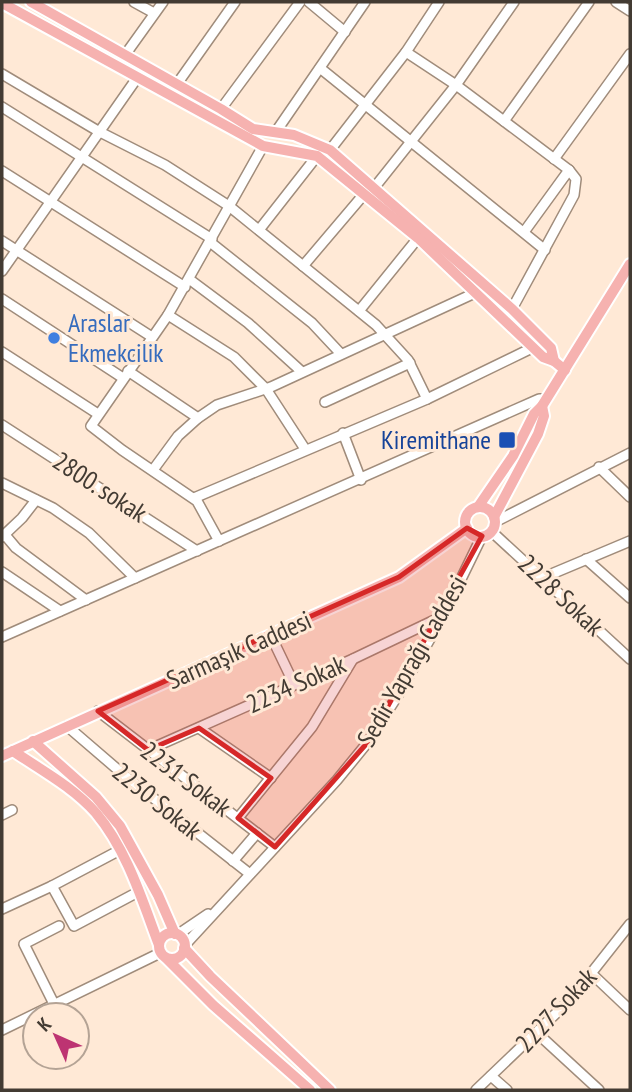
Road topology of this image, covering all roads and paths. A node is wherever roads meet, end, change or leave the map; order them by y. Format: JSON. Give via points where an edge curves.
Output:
{"nodes":[{"id":1,"x":31,"y":2,"type":"edge"},
{"id":2,"x":134,"y":2,"type":"edge"},
{"id":3,"x":163,"y":2,"type":"edge"},
{"id":4,"x":235,"y":2,"type":"edge"},
{"id":5,"x":300,"y":2,"type":"edge"},
{"id":6,"x":309,"y":2,"type":"edge"},
{"id":7,"x":365,"y":2,"type":"edge"},
{"id":8,"x":439,"y":2,"type":"edge"},
{"id":9,"x":514,"y":2,"type":"edge"},
{"id":10,"x":589,"y":2,"type":"edge"},
{"id":11,"x":617,"y":2,"type":"edge"},
{"id":12,"x":2,"y":3,"type":"edge"},
{"id":13,"x":630,"y":11,"type":"edge"},
{"id":14,"x":154,"y":13,"type":"junction"},
{"id":15,"x":345,"y":32,"type":"junction"},
{"id":16,"x":406,"y":52,"type":"junction"},
{"id":17,"x":125,"y":54,"type":"junction"},
{"id":18,"x":630,"y":54,"type":"edge"},
{"id":19,"x":320,"y":68,"type":"junction"},
{"id":20,"x":2,"y":74,"type":"edge"},
{"id":21,"x":137,"y":78,"type":"junction"},
{"id":22,"x":177,"y":83,"type":"junction"},
{"id":23,"x":456,"y":85,"type":"junction"},
{"id":24,"x":367,"y":105,"type":"junction"},
{"id":25,"x":2,"y":107,"type":"edge"},
{"id":26,"x":221,"y":109,"type":"junction"},
{"id":27,"x":504,"y":121,"type":"junction"},
{"id":28,"x":98,"y":131,"type":"junction"},
{"id":29,"x":275,"y":133,"type":"junction"},
{"id":30,"x":411,"y":140,"type":"junction"},
{"id":31,"x":263,"y":146,"type":"junction"},
{"id":32,"x":330,"y":150,"type":"junction"},
{"id":33,"x":82,"y":156,"type":"junction"},
{"id":34,"x":317,"y":156,"type":"junction"},
{"id":35,"x":554,"y":159,"type":"junction"},
{"id":36,"x":569,"y":170,"type":"junction"},
{"id":37,"x":2,"y":171,"type":"edge"},
{"id":38,"x":370,"y":191,"type":"junction"},
{"id":39,"x":50,"y":201,"type":"junction"},
{"id":40,"x":229,"y":206,"type":"junction"},
{"id":41,"x":259,"y":230,"type":"junction"},
{"id":42,"x":524,"y":232,"type":"junction"},
{"id":43,"x":418,"y":238,"type":"junction"},
{"id":44,"x":211,"y":240,"type":"junction"},
{"id":45,"x":2,"y":241,"type":"edge"},
{"id":46,"x":545,"y":250,"type":"junction"},
{"id":47,"x":17,"y":251,"type":"junction"},
{"id":48,"x":630,"y":264,"type":"edge"},
{"id":49,"x":303,"y":266,"type":"junction"},
{"id":50,"x":2,"y":271,"type":"edge"},
{"id":51,"x":187,"y":283,"type":"junction"},
{"id":52,"x":477,"y":292,"type":"junction"},
{"id":53,"x":2,"y":299,"type":"edge"},
{"id":54,"x":512,"y":309,"type":"junction"},
{"id":55,"x":359,"y":311,"type":"junction"},
{"id":56,"x":168,"y":315,"type":"junction"},
{"id":57,"x":384,"y":333,"type":"junction"},
{"id":58,"x":152,"y":337,"type":"junction"},
{"id":59,"x":534,"y":347,"type":"junction"},
{"id":60,"x":2,"y":352,"type":"edge"},
{"id":61,"x":341,"y":354,"type":"junction"},
{"id":62,"x":554,"y":361,"type":"junction"},
{"id":63,"x":410,"y":363,"type":"junction"},
{"id":64,"x":565,"y":370,"type":"junction"},
{"id":65,"x":302,"y":372,"type":"junction"},
{"id":66,"x":125,"y":374,"type":"junction"},
{"id":67,"x":266,"y":389,"type":"junction"},
{"id":68,"x":427,"y":399,"type":"junction"},
{"id":69,"x":325,"y":402,"type":"dead end"},
{"id":70,"x":544,"y":402,"type":"junction"},
{"id":71,"x":98,"y":414,"type":"junction"},
{"id":72,"x":198,"y":418,"type":"junction"},
{"id":73,"x":2,"y":425,"type":"edge"},
{"id":74,"x":343,"y":433,"type":"junction"},
{"id":75,"x":306,"y":449,"type":"junction"},
{"id":76,"x":630,"y":453,"type":"edge"},
{"id":77,"x":599,"y":467,"type":"junction"},
{"id":78,"x":153,"y":470,"type":"junction"},
{"id":79,"x":360,"y":480,"type":"junction"},
{"id":80,"x":2,"y":483,"type":"edge"},
{"id":81,"x":630,"y":497,"type":"edge"},
{"id":82,"x":194,"y":498,"type":"junction"},
{"id":83,"x":36,"y":500,"type":"junction"},
{"id":84,"x":478,"y":507,"type":"junction"},
{"id":85,"x":491,"y":526,"type":"junction"},
{"id":86,"x":467,"y":528,"type":"junction"},
{"id":87,"x":3,"y":536,"type":"edge"},
{"id":88,"x":219,"y":541,"type":"junction"},
{"id":89,"x":630,"y":541,"type":"edge"},
{"id":90,"x":198,"y":551,"type":"junction"},
{"id":91,"x":586,"y":559,"type":"junction"},
{"id":92,"x":3,"y":575,"type":"edge"},
{"id":93,"x":135,"y":578,"type":"junction"},
{"id":94,"x":542,"y":578,"type":"junction"},
{"id":95,"x":630,"y":598,"type":"edge"},
{"id":96,"x":86,"y":600,"type":"junction"},
{"id":97,"x":60,"y":611,"type":"junction"},
{"id":98,"x":443,"y":615,"type":"junction"},
{"id":99,"x":271,"y":636,"type":"junction"},
{"id":100,"x":2,"y":637,"type":"edge"},
{"id":101,"x":353,"y":659,"type":"junction"},
{"id":102,"x":630,"y":659,"type":"edge"},
{"id":103,"x":294,"y":684,"type":"junction"},
{"id":104,"x":98,"y":711,"type":"junction"},
{"id":105,"x":67,"y":726,"type":"junction"},
{"id":106,"x":199,"y":728,"type":"junction"},
{"id":107,"x":33,"y":741,"type":"junction"},
{"id":108,"x":148,"y":750,"type":"junction"},
{"id":109,"x":13,"y":751,"type":"junction"},
{"id":110,"x":2,"y":756,"type":"edge"},
{"id":111,"x":271,"y":778,"type":"junction"},
{"id":112,"x":12,"y":810,"type":"dead end"},
{"id":113,"x":2,"y":815,"type":"edge"},
{"id":114,"x":238,"y":818,"type":"junction"},
{"id":115,"x":257,"y":832,"type":"junction"},
{"id":116,"x":275,"y":846,"type":"junction"},
{"id":117,"x":120,"y":850,"type":"junction"},
{"id":118,"x":233,"y":862,"type":"junction"},
{"id":119,"x":250,"y":874,"type":"junction"},
{"id":120,"x":52,"y":886,"type":"junction"},
{"id":121,"x":138,"y":892,"type":"junction"},
{"id":122,"x":221,"y":906,"type":"junction"},
{"id":123,"x":2,"y":909,"type":"edge"},
{"id":124,"x":630,"y":924,"type":"edge"},
{"id":125,"x":59,"y":926,"type":"dead end"},
{"id":126,"x":176,"y":934,"type":"junction"},
{"id":127,"x":184,"y":947,"type":"junction"},
{"id":128,"x":162,"y":952,"type":"junction"},
{"id":129,"x":592,"y":974,"type":"junction"},
{"id":130,"x":52,"y":1001,"type":"edge"},
{"id":131,"x":60,"y":1001,"type":"edge"},
{"id":132,"x":630,"y":1010,"type":"edge"},
{"id":133,"x":21,"y":1020,"type":"edge"},
{"id":134,"x":2,"y":1030,"type":"edge"},
{"id":135,"x":537,"y":1032,"type":"junction"},
{"id":136,"x":491,"y":1076,"type":"junction"},
{"id":137,"x":310,"y":1090,"type":"edge"},
{"id":138,"x":330,"y":1090,"type":"edge"},
{"id":139,"x":476,"y":1090,"type":"edge"},
{"id":140,"x":507,"y":1090,"type":"edge"},
{"id":141,"x":599,"y":1090,"type":"edge"}],
"edges":[{"from":1,"to":17,"type":"main road"},
{"from":2,"to":14,"type":"street"},
{"from":3,"to":14,"type":"street"},
{"from":4,"to":22,"type":"street"},
{"from":5,"to":26,"type":"street"},
{"from":6,"to":15,"type":"street"},
{"from":7,"to":15,"type":"street"},
{"from":8,"to":16,"type":"street"},
{"from":9,"to":23,"type":"street"},
{"from":10,"to":27,"type":"street"},
{"from":11,"to":13,"type":"street"},
{"from":12,"to":21,"type":"main road"},
{"from":14,"to":17,"type":"street"},
{"from":15,"to":19,"type":"street"},
{"from":16,"to":23,"type":"street"},
{"from":16,"to":24,"type":"street"},
{"from":17,"to":22,"type":"main road"},
{"from":18,"to":35,"type":"street"},
{"from":19,"to":24,"type":"street"},
{"from":19,"to":29,"type":"street"},
{"from":20,"to":28,"type":"street"},
{"from":21,"to":28,"type":"street"},
{"from":21,"to":31,"type":"main road"},
{"from":22,"to":26,"type":"main road"},
{"from":23,"to":27,"type":"street"},
{"from":23,"to":30,"type":"street"},
{"from":24,"to":30,"type":"street"},
{"from":24,"to":32,"type":"street"},
{"from":25,"to":33,"type":"street"},
{"from":26,"to":29,"type":"main road","via":[[253,129]]},
{"from":27,"to":35,"type":"street"},
{"from":28,"to":33,"type":"street"},
{"from":28,"to":40,"type":"street","via":[[165,165]]},
{"from":29,"to":32,"type":"main road","via":[[294,135]]},
{"from":30,"to":38,"type":"street"},
{"from":30,"to":42,"type":"street"},
{"from":31,"to":34,"type":"main road"},
{"from":31,"to":40,"type":"street"},
{"from":32,"to":38,"type":"main road"},
{"from":33,"to":39,"type":"street"},
{"from":33,"to":44,"type":"street"},
{"from":34,"to":38,"type":"main road"},
{"from":34,"to":41,"type":"street"},
{"from":35,"to":36,"type":"street"},
{"from":36,"to":42,"type":"street"},
{"from":36,"to":46,"type":"street","via":[[576,179],[574,195]]},
{"from":37,"to":39,"type":"street"},
{"from":38,"to":43,"type":"main road"},
{"from":38,"to":49,"type":"street"},
{"from":38,"to":54,"type":"main road"},
{"from":39,"to":47,"type":"street"},
{"from":39,"to":51,"type":"street"},
{"from":40,"to":41,"type":"street"},
{"from":40,"to":44,"type":"street"},
{"from":41,"to":49,"type":"street"},
{"from":42,"to":46,"type":"street"},
{"from":43,"to":52,"type":"main road"},
{"from":43,"to":55,"type":"street"},
{"from":44,"to":51,"type":"street"},
{"from":44,"to":61,"type":"street","via":[[312,323]]},
{"from":45,"to":47,"type":"street"},
{"from":46,"to":54,"type":"street"},
{"from":47,"to":50,"type":"street"},
{"from":47,"to":58,"type":"street"},
{"from":48,"to":64,"type":"main road"},
{"from":49,"to":55,"type":"street"},
{"from":51,"to":56,"type":"street"},
{"from":51,"to":65,"type":"street","via":[[248,323]]},
{"from":52,"to":57,"type":"street"},
{"from":52,"to":59,"type":"main road"},
{"from":53,"to":66,"type":"street"},
{"from":54,"to":62,"type":"main road","via":[[551,348]]},
{"from":55,"to":57,"type":"street"},
{"from":56,"to":58,"type":"street"},
{"from":56,"to":67,"type":"street","via":[[227,351]]},
{"from":57,"to":61,"type":"street"},
{"from":57,"to":63,"type":"street"},
{"from":58,"to":66,"type":"street"},
{"from":59,"to":62,"type":"main road"},
{"from":59,"to":68,"type":"street"},
{"from":60,"to":71,"type":"street"},
{"from":61,"to":65,"type":"street"},
{"from":62,"to":64,"type":"main road"},
{"from":63,"to":68,"type":"street"},
{"from":63,"to":69,"type":"street"},
{"from":64,"to":70,"type":"main road"},
{"from":65,"to":67,"type":"street"},
{"from":66,"to":71,"type":"street"},
{"from":66,"to":72,"type":"street"},
{"from":67,"to":72,"type":"street","via":[[217,405]]},
{"from":67,"to":75,"type":"street"},
{"from":68,"to":74,"type":"street"},
{"from":70,"to":79,"type":"street","via":[[539,399]]},
{"from":70,"to":84,"type":"main road"},
{"from":70,"to":85,"type":"main road","via":[[538,434]]},
{"from":71,"to":78,"type":"street","via":[[93,428]]},
{"from":72,"to":78,"type":"street"},
{"from":73,"to":90,"type":"street","name":"2800. sokak"},
{"from":74,"to":75,"type":"street"},
{"from":74,"to":79,"type":"street"},
{"from":75,"to":82,"type":"street"},
{"from":76,"to":77,"type":"street"},
{"from":77,"to":81,"type":"street"},
{"from":77,"to":85,"type":"street"},
{"from":78,"to":82,"type":"street"},
{"from":79,"to":88,"type":"street"},
{"from":80,"to":83,"type":"street"},
{"from":82,"to":88,"type":"street"},
{"from":83,"to":87,"type":"street"},
{"from":83,"to":93,"type":"street","via":[[89,533]]},
{"from":84,"to":85,"type":"main road","via":[[488,509]]},
{"from":84,"to":86,"type":"main road","via":[[467,515]]},
{"from":85,"to":86,"type":"main road","via":[[473,535]]},
{"from":85,"to":94,"type":"street","name":"2228 Sokak"},
{"from":85,"to":98,"type":"street","name":"Sedir Yaprağı Caddesi"},
{"from":86,"to":99,"type":"main road","name":"Sarmaşık Caddesi","via":[[399,577]]},
{"from":87,"to":96,"type":"street"},
{"from":88,"to":90,"type":"street"},
{"from":89,"to":91,"type":"street"},
{"from":90,"to":93,"type":"street"},
{"from":91,"to":94,"type":"street"},
{"from":91,"to":95,"type":"street"},
{"from":92,"to":97,"type":"street"},
{"from":93,"to":96,"type":"street"},
{"from":94,"to":102,"type":"street","name":"2228 Sokak"},
{"from":96,"to":97,"type":"street"},
{"from":97,"to":100,"type":"street"},
{"from":98,"to":101,"type":"street","name":"2234 Sokak"},
{"from":98,"to":116,"type":"street","name":"Sedir Yaprağı Caddesi","via":[[368,742]]},
{"from":99,"to":103,"type":"street"},
{"from":99,"to":104,"type":"main road","name":"Sarmaşık Caddesi"},
{"from":101,"to":103,"type":"street","name":"2234 Sokak"},
{"from":101,"to":111,"type":"street","via":[[312,727]]},
{"from":103,"to":106,"type":"street","name":"2234 Sokak"},
{"from":104,"to":105,"type":"main road","name":"Sarmaşık Caddesi"},
{"from":104,"to":108,"type":"street","name":"2231 Sokak"},
{"from":105,"to":107,"type":"main road","name":"Sarmaşık Caddesi"},
{"from":105,"to":118,"type":"street","name":"2230 Sokak"},
{"from":106,"to":108,"type":"street","name":"2234 Sokak"},
{"from":106,"to":111,"type":"street"},
{"from":107,"to":109,"type":"main road","name":"Sarmaşık Caddesi"},
{"from":107,"to":126,"type":"main road","via":[[96,797],[120,826]]},
{"from":108,"to":114,"type":"street","name":"2231 Sokak"},
{"from":109,"to":110,"type":"main road","name":"Sarmaşık Caddesi"},
{"from":109,"to":117,"type":"main road","via":[[96,813]]},
{"from":111,"to":114,"type":"street"},
{"from":112,"to":113,"type":"street"},
{"from":114,"to":115,"type":"street","name":"2231 Sokak"},
{"from":115,"to":116,"type":"street","name":"2231 Sokak"},
{"from":115,"to":118,"type":"street"},
{"from":116,"to":119,"type":"street","name":"Sedir Yaprağı Caddesi"},
{"from":117,"to":120,"type":"street"},
{"from":117,"to":121,"type":"main road"},
{"from":118,"to":119,"type":"street","name":"2230 Sokak"},
{"from":119,"to":122,"type":"street","name":"Sedir Yaprağı Caddesi"},
{"from":120,"to":121,"type":"street","via":[[74,926]]},
{"from":120,"to":123,"type":"street"},
{"from":121,"to":128,"type":"main road"},
{"from":122,"to":126,"type":"street"},
{"from":122,"to":127,"type":"street"},
{"from":124,"to":129,"type":"street","name":"2227 Sokak"},
{"from":125,"to":130,"type":"street","via":[[24,944]]},
{"from":126,"to":127,"type":"main road"},
{"from":126,"to":128,"type":"main road","via":[[164,936]]},
{"from":127,"to":128,"type":"main road","via":[[178,958]]},
{"from":127,"to":138,"type":"main road"},
{"from":128,"to":131,"type":"street"},
{"from":128,"to":137,"type":"main road","via":[[213,1005]]},
{"from":129,"to":132,"type":"street"},
{"from":129,"to":135,"type":"street","name":"2227 Sokak"},
{"from":133,"to":134,"type":"street"},
{"from":135,"to":136,"type":"street","name":"2227 Sokak"},
{"from":135,"to":141,"type":"street"},
{"from":136,"to":139,"type":"street","name":"2227 Sokak"},
{"from":136,"to":140,"type":"street"}]}
